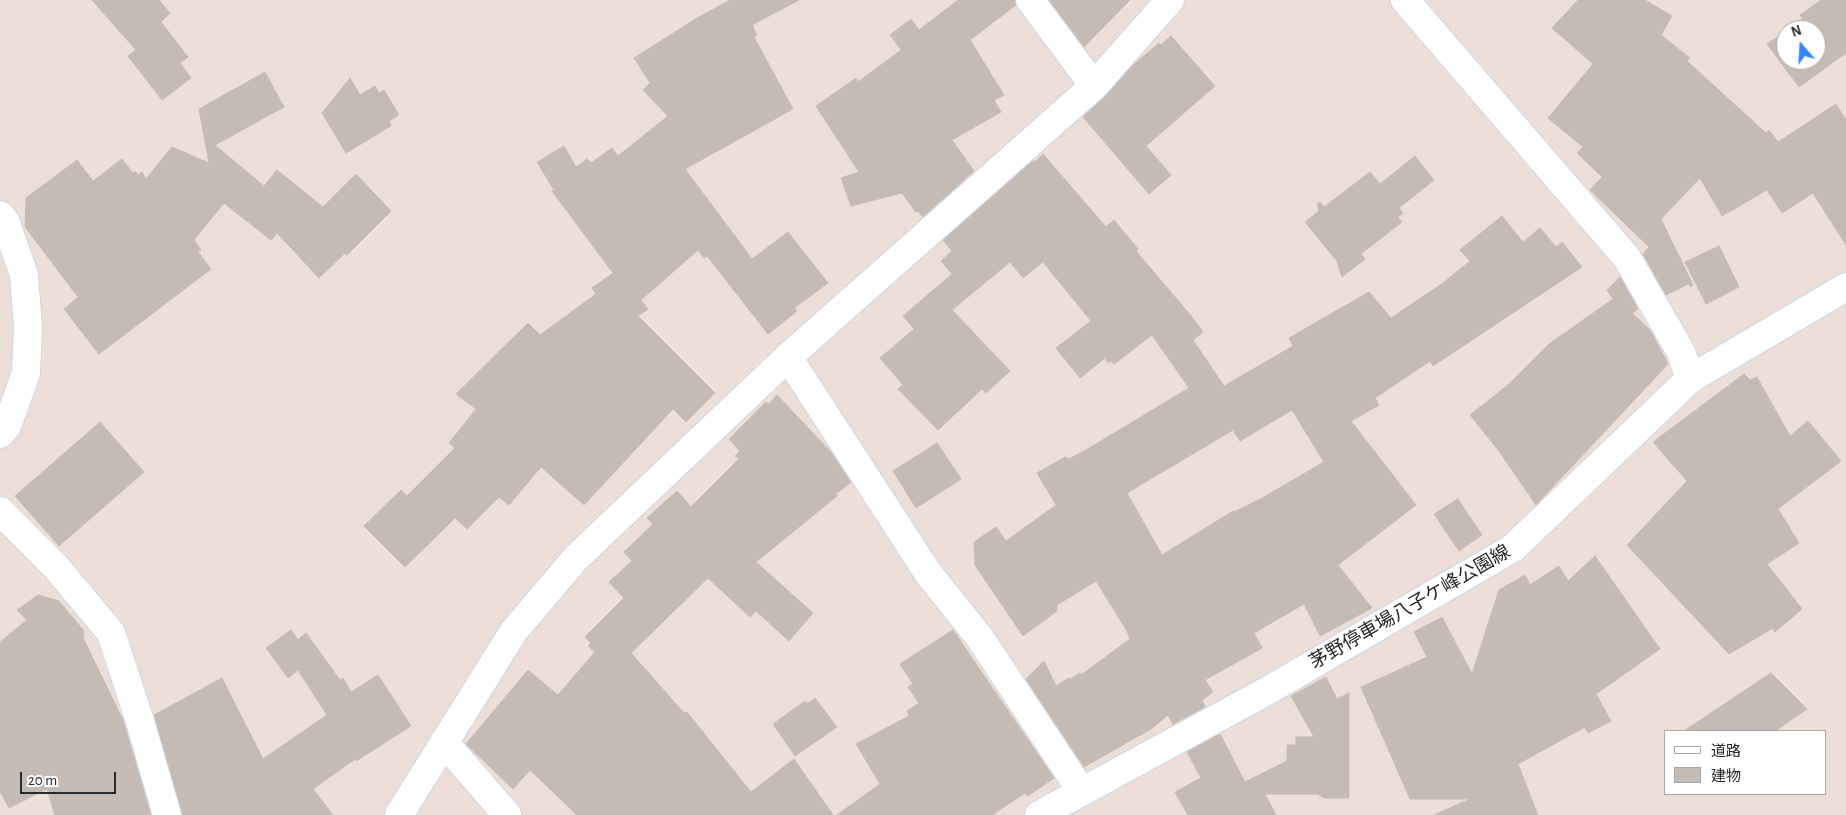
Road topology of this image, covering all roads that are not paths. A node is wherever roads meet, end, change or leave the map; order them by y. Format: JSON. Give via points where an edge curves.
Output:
{"nodes":[{"id":1,"x":1030,"y":0,"type":"edge"},
{"id":2,"x":1170,"y":0,"type":"edge"},
{"id":3,"x":1405,"y":0,"type":"edge"},
{"id":4,"x":1094,"y":86,"type":"junction"},
{"id":5,"x":0,"y":215,"type":"edge"},
{"id":6,"x":1846,"y":287,"type":"edge"},
{"id":7,"x":788,"y":357,"type":"junction"},
{"id":8,"x":1690,"y":379,"type":"junction"},
{"id":9,"x":0,"y":434,"type":"edge"},
{"id":10,"x":0,"y":511,"type":"edge"},
{"id":11,"x":444,"y":742,"type":"junction"},
{"id":12,"x":1082,"y":792,"type":"junction"},
{"id":13,"x":167,"y":815,"type":"edge"},
{"id":14,"x":399,"y":815,"type":"edge"},
{"id":15,"x":507,"y":815,"type":"edge"},
{"id":16,"x":1039,"y":815,"type":"edge"}],
"edges":[{"from":1,"to":4,"type":"street"},
{"from":2,"to":4,"type":"street"},
{"from":3,"to":8,"type":"street","via":[[1627,258],[1681,352]]},
{"from":4,"to":7,"type":"street"},
{"from":5,"to":9,"type":"street","via":[[6,223],[24,275],[28,327],[26,373],[7,426]]},
{"from":6,"to":8,"type":"street","name":"茅野停車場八子ケ峰公園線"},
{"from":7,"to":11,"type":"street","via":[[576,558],[514,631]]},
{"from":7,"to":12,"type":"street","via":[[928,573],[980,638]]},
{"from":8,"to":12,"type":"street","name":"茅野停車場八子ケ峰公園線","via":[[1513,548],[1267,691]]},
{"from":10,"to":13,"type":"street","via":[[56,567],[111,634]]},
{"from":11,"to":14,"type":"street"},
{"from":11,"to":15,"type":"street"},
{"from":12,"to":16,"type":"street","name":"茅野停車場八子ケ峰公園線"}]}
